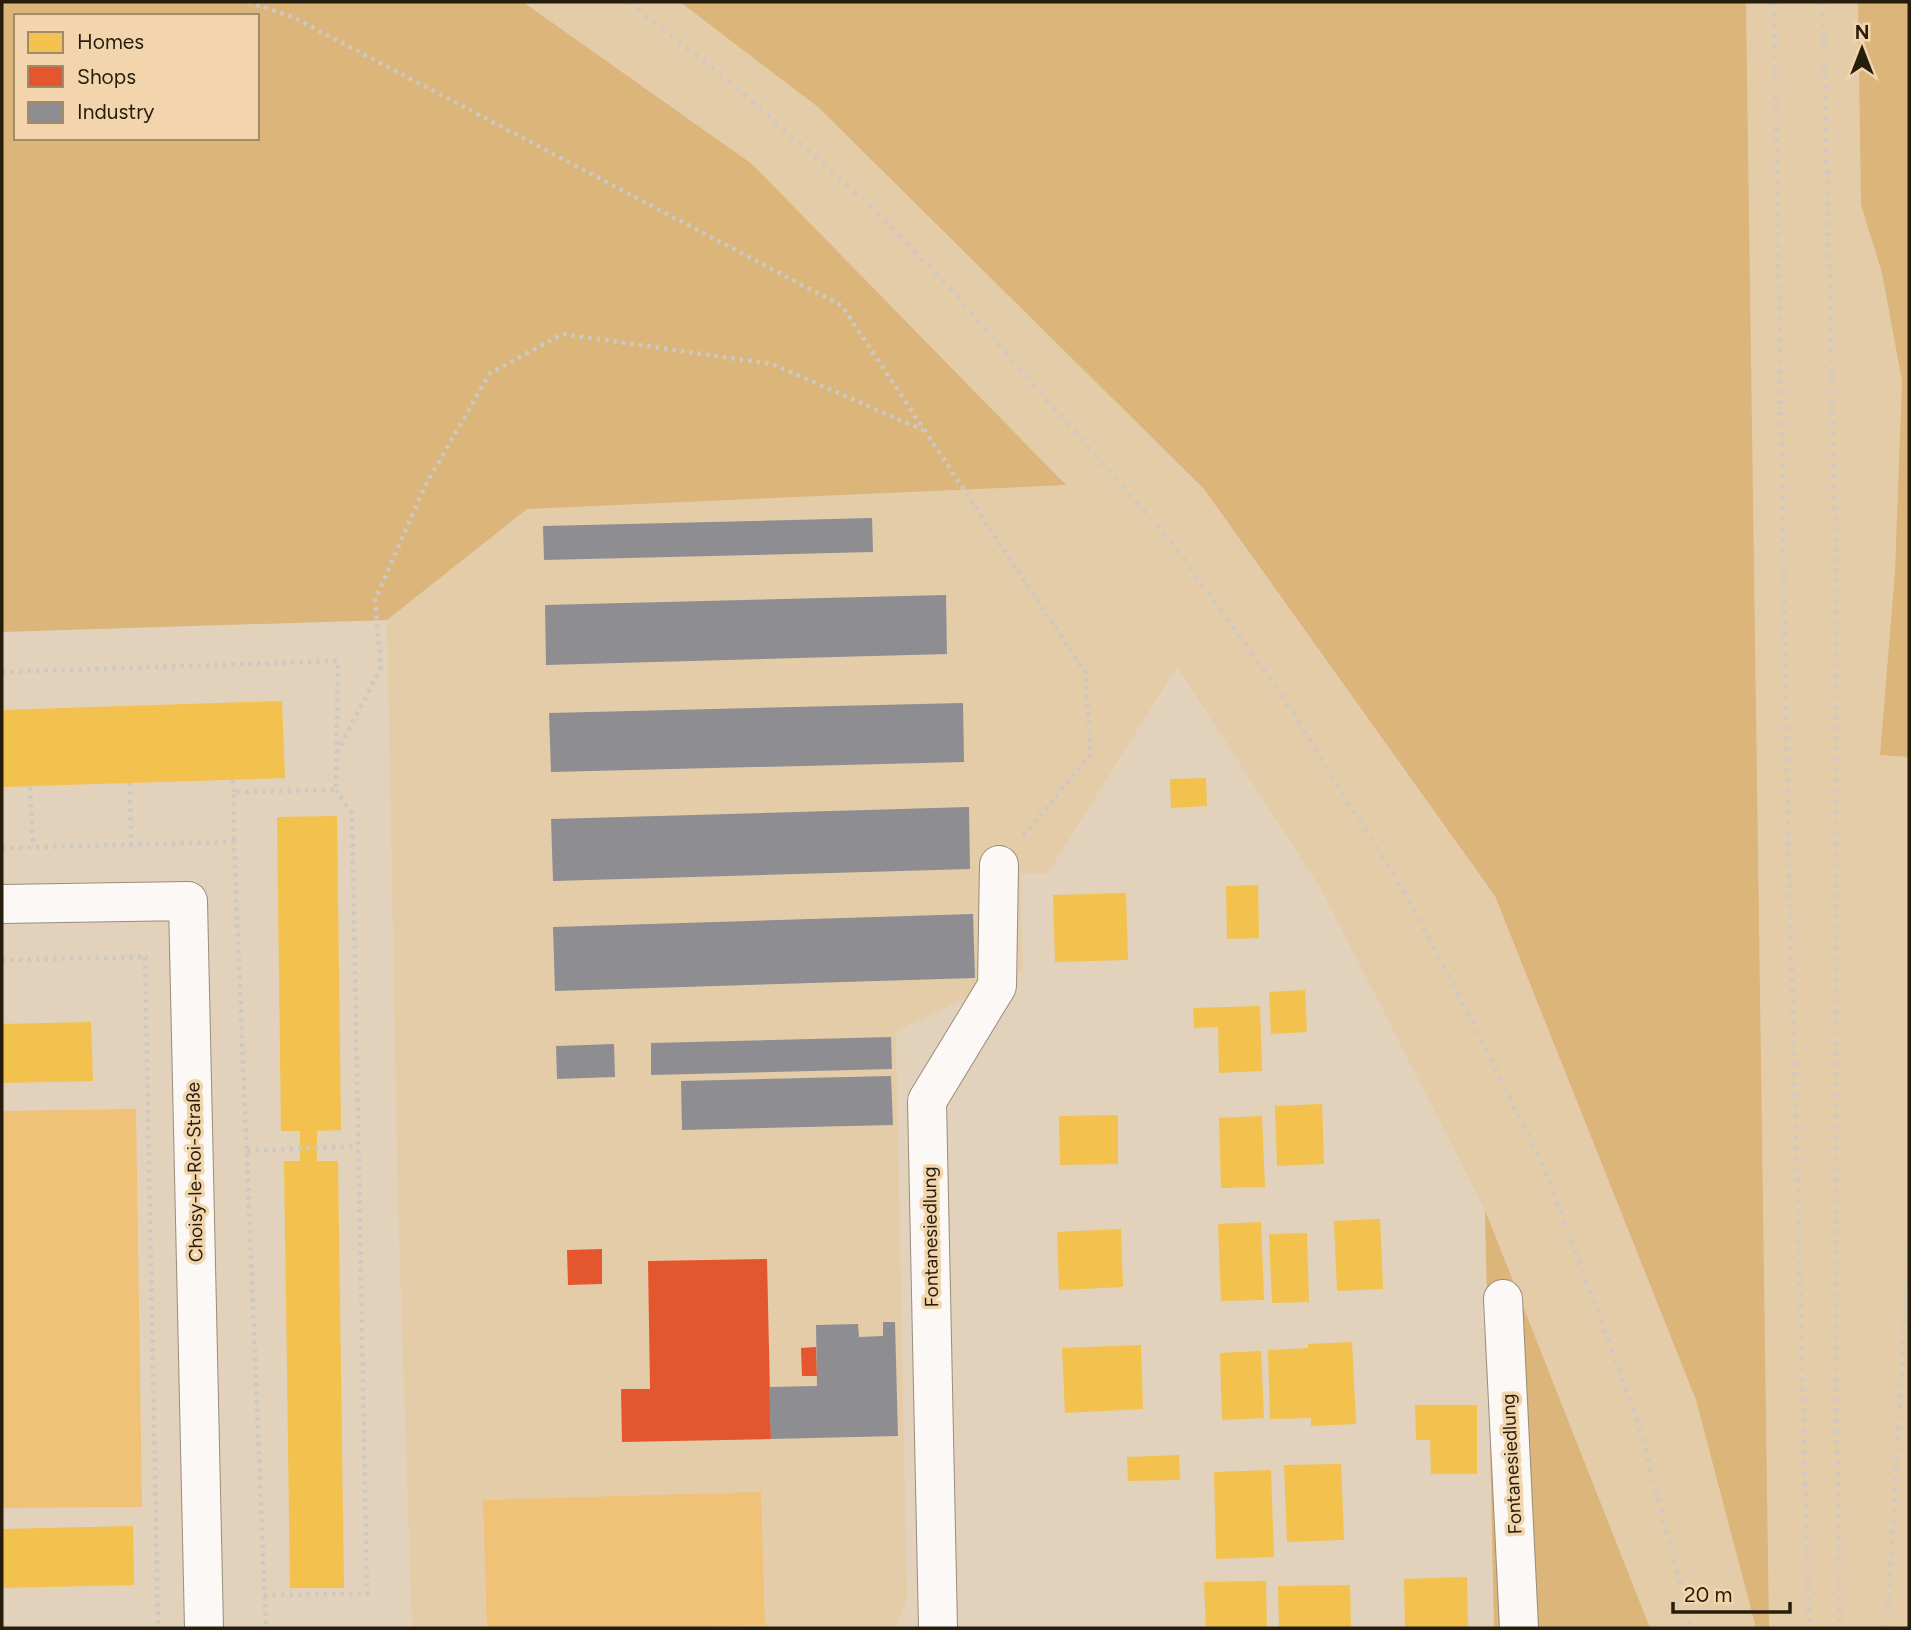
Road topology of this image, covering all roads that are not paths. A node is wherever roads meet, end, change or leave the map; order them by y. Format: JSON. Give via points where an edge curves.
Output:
{"nodes":[{"id":1,"x":999,"y":865,"type":"road end"},
{"id":2,"x":2,"y":904,"type":"edge"},
{"id":3,"x":1503,"y":1299,"type":"dead end"},
{"id":4,"x":205,"y":1628,"type":"edge"},
{"id":5,"x":938,"y":1628,"type":"edge"},
{"id":6,"x":1519,"y":1628,"type":"edge"}],
"edges":[{"from":1,"to":5,"type":"street","name":"Fontanesiedlung","via":[[997,986],[927,1101]]},
{"from":2,"to":4,"type":"street","name":"Choisy-le-Roi-Straße","via":[[188,901]]},
{"from":3,"to":6,"type":"street","name":"Fontanesiedlung"}]}
